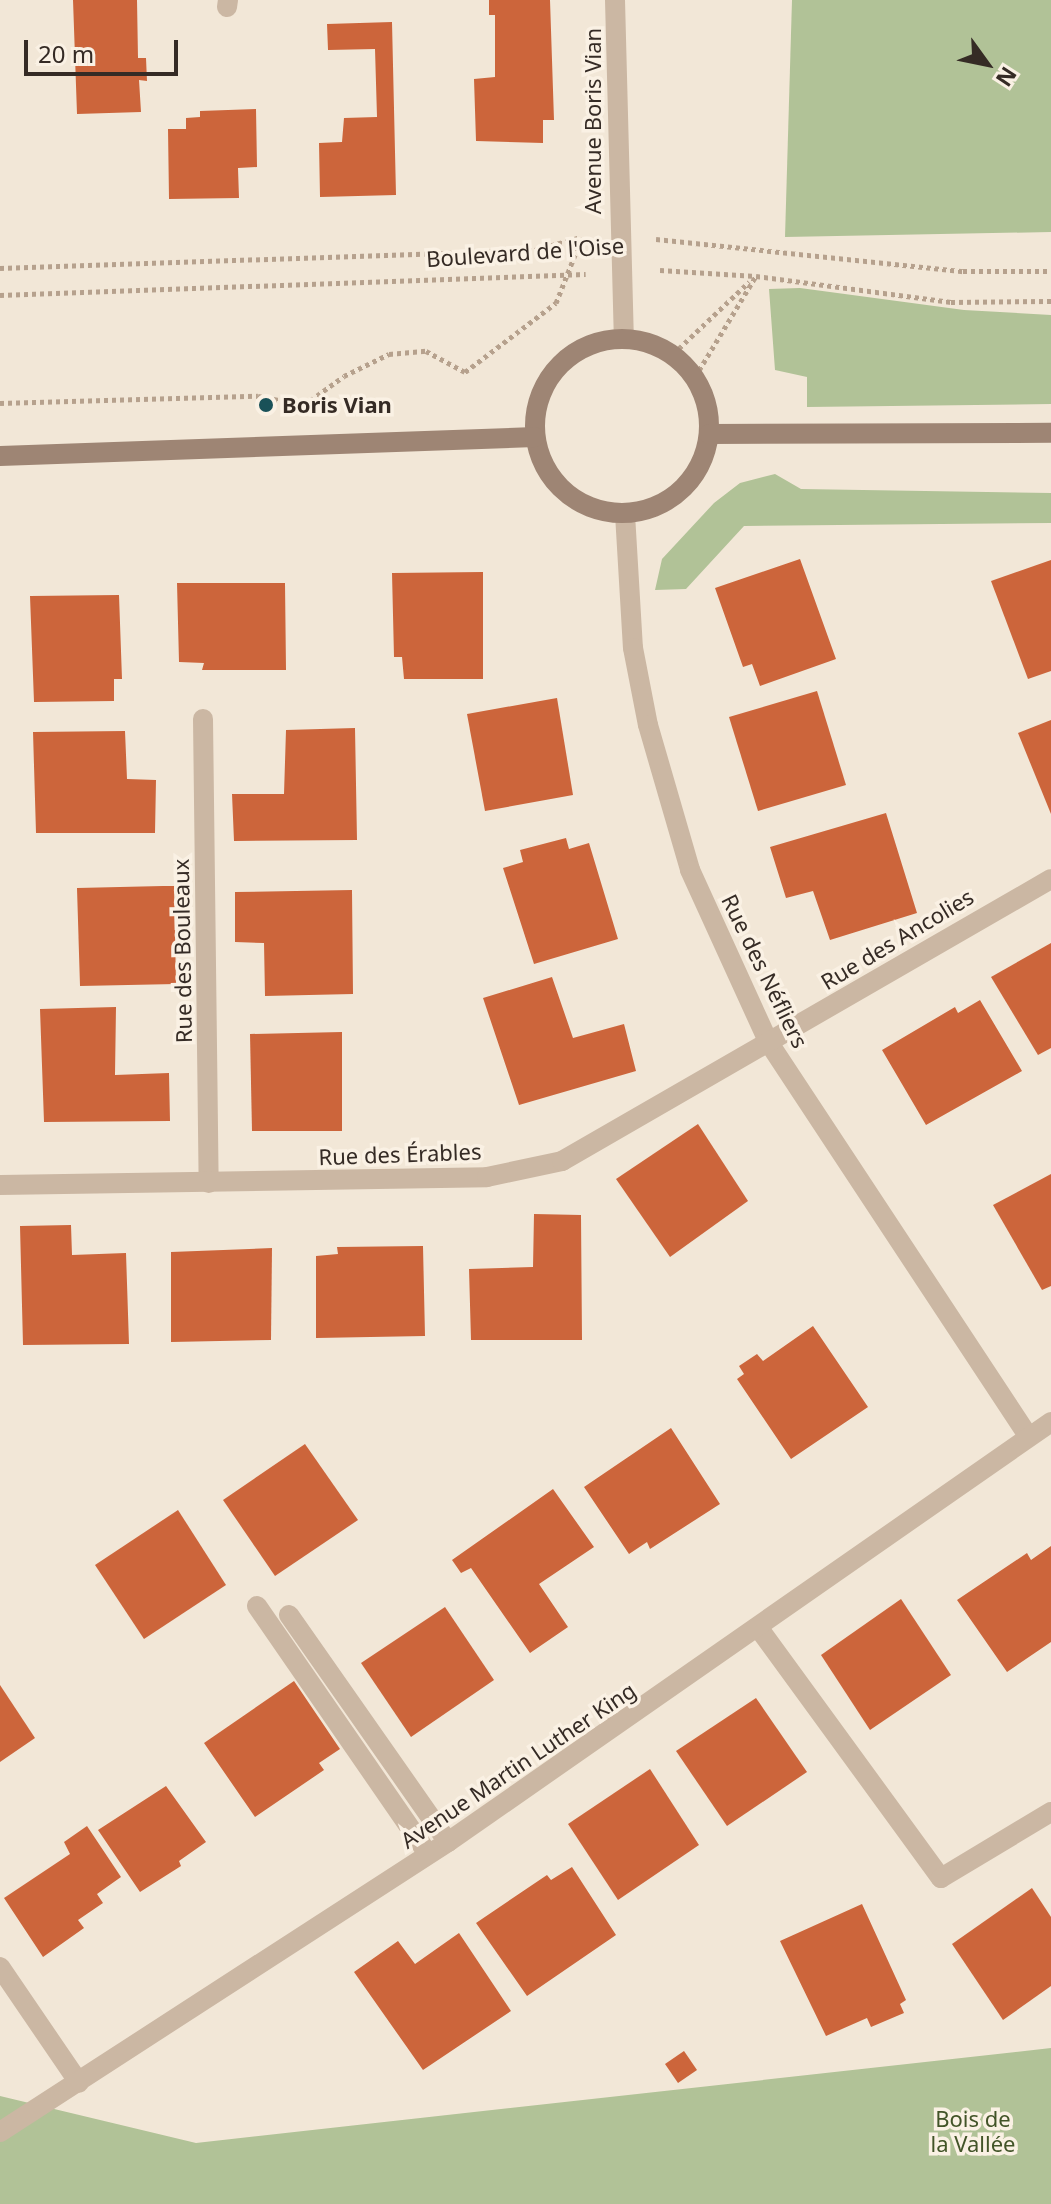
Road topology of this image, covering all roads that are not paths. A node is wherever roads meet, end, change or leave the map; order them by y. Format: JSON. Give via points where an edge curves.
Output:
{"nodes":[{"id":1,"x":615,"y":0,"type":"edge"},
{"id":2,"x":624,"y":338,"type":"junction"},
{"id":3,"x":1051,"y":433,"type":"edge"},
{"id":4,"x":709,"y":434,"type":"junction"},
{"id":5,"x":535,"y":437,"type":"junction"},
{"id":6,"x":0,"y":456,"type":"edge"},
{"id":7,"x":625,"y":514,"type":"junction"},
{"id":8,"x":203,"y":719,"type":"dead end"},
{"id":9,"x":1051,"y":879,"type":"edge"},
{"id":10,"x":769,"y":1043,"type":"junction"},
{"id":11,"x":209,"y":1183,"type":"junction"},
{"id":12,"x":0,"y":1185,"type":"edge"},
{"id":13,"x":1051,"y":1422,"type":"edge"},
{"id":14,"x":1027,"y":1434,"type":"junction"},
{"id":15,"x":257,"y":1606,"type":"dead end"},
{"id":16,"x":289,"y":1615,"type":"dead end"},
{"id":17,"x":760,"y":1630,"type":"junction"},
{"id":18,"x":1051,"y":1812,"type":"edge"},
{"id":19,"x":448,"y":1842,"type":"junction"},
{"id":20,"x":428,"y":1854,"type":"junction"},
{"id":21,"x":0,"y":1967,"type":"edge"},
{"id":22,"x":79,"y":2083,"type":"junction"},
{"id":23,"x":0,"y":2132,"type":"edge"}],
"edges":[{"from":1,"to":2,"type":"street","name":"Avenue Boris Vian"},
{"from":2,"to":4,"type":"main road","via":[[673,354],[695,377],[708,407]]},
{"from":2,"to":5,"type":"main road","via":[[582,349],[554,372],[539,398]]},
{"from":3,"to":4,"type":"main road"},
{"from":4,"to":7,"type":"main road","via":[[702,462],[680,491],[651,509]]},
{"from":5,"to":6,"type":"main road"},
{"from":5,"to":7,"type":"main road","via":[[543,464],[571,497],[598,510]]},
{"from":7,"to":10,"type":"street","name":"Rue des Néfliers","via":[[633,648],[648,725],[690,870]]},
{"from":8,"to":11,"type":"street","name":"Rue des Bouleaux"},
{"from":9,"to":10,"type":"street","name":"Rue des Ancolies"},
{"from":10,"to":11,"type":"street","name":"Rue des Érables","via":[[562,1161],[487,1177]]},
{"from":10,"to":14,"type":"street","name":"Rue des Néfliers"},
{"from":11,"to":12,"type":"street","name":"Rue des Érables"},
{"from":13,"to":14,"type":"street","name":"Avenue Martin Luther King"},
{"from":14,"to":17,"type":"street","name":"Avenue Martin Luther King"},
{"from":15,"to":20,"type":"street"},
{"from":16,"to":19,"type":"street"},
{"from":17,"to":18,"type":"street","via":[[941,1878]]},
{"from":17,"to":19,"type":"street","name":"Avenue Martin Luther King"},
{"from":19,"to":20,"type":"street","name":"Avenue Martin Luther King"},
{"from":20,"to":22,"type":"street","name":"Avenue Martin Luther King"},
{"from":21,"to":22,"type":"street"},
{"from":22,"to":23,"type":"street","name":"Avenue Martin Luther King"}]}
